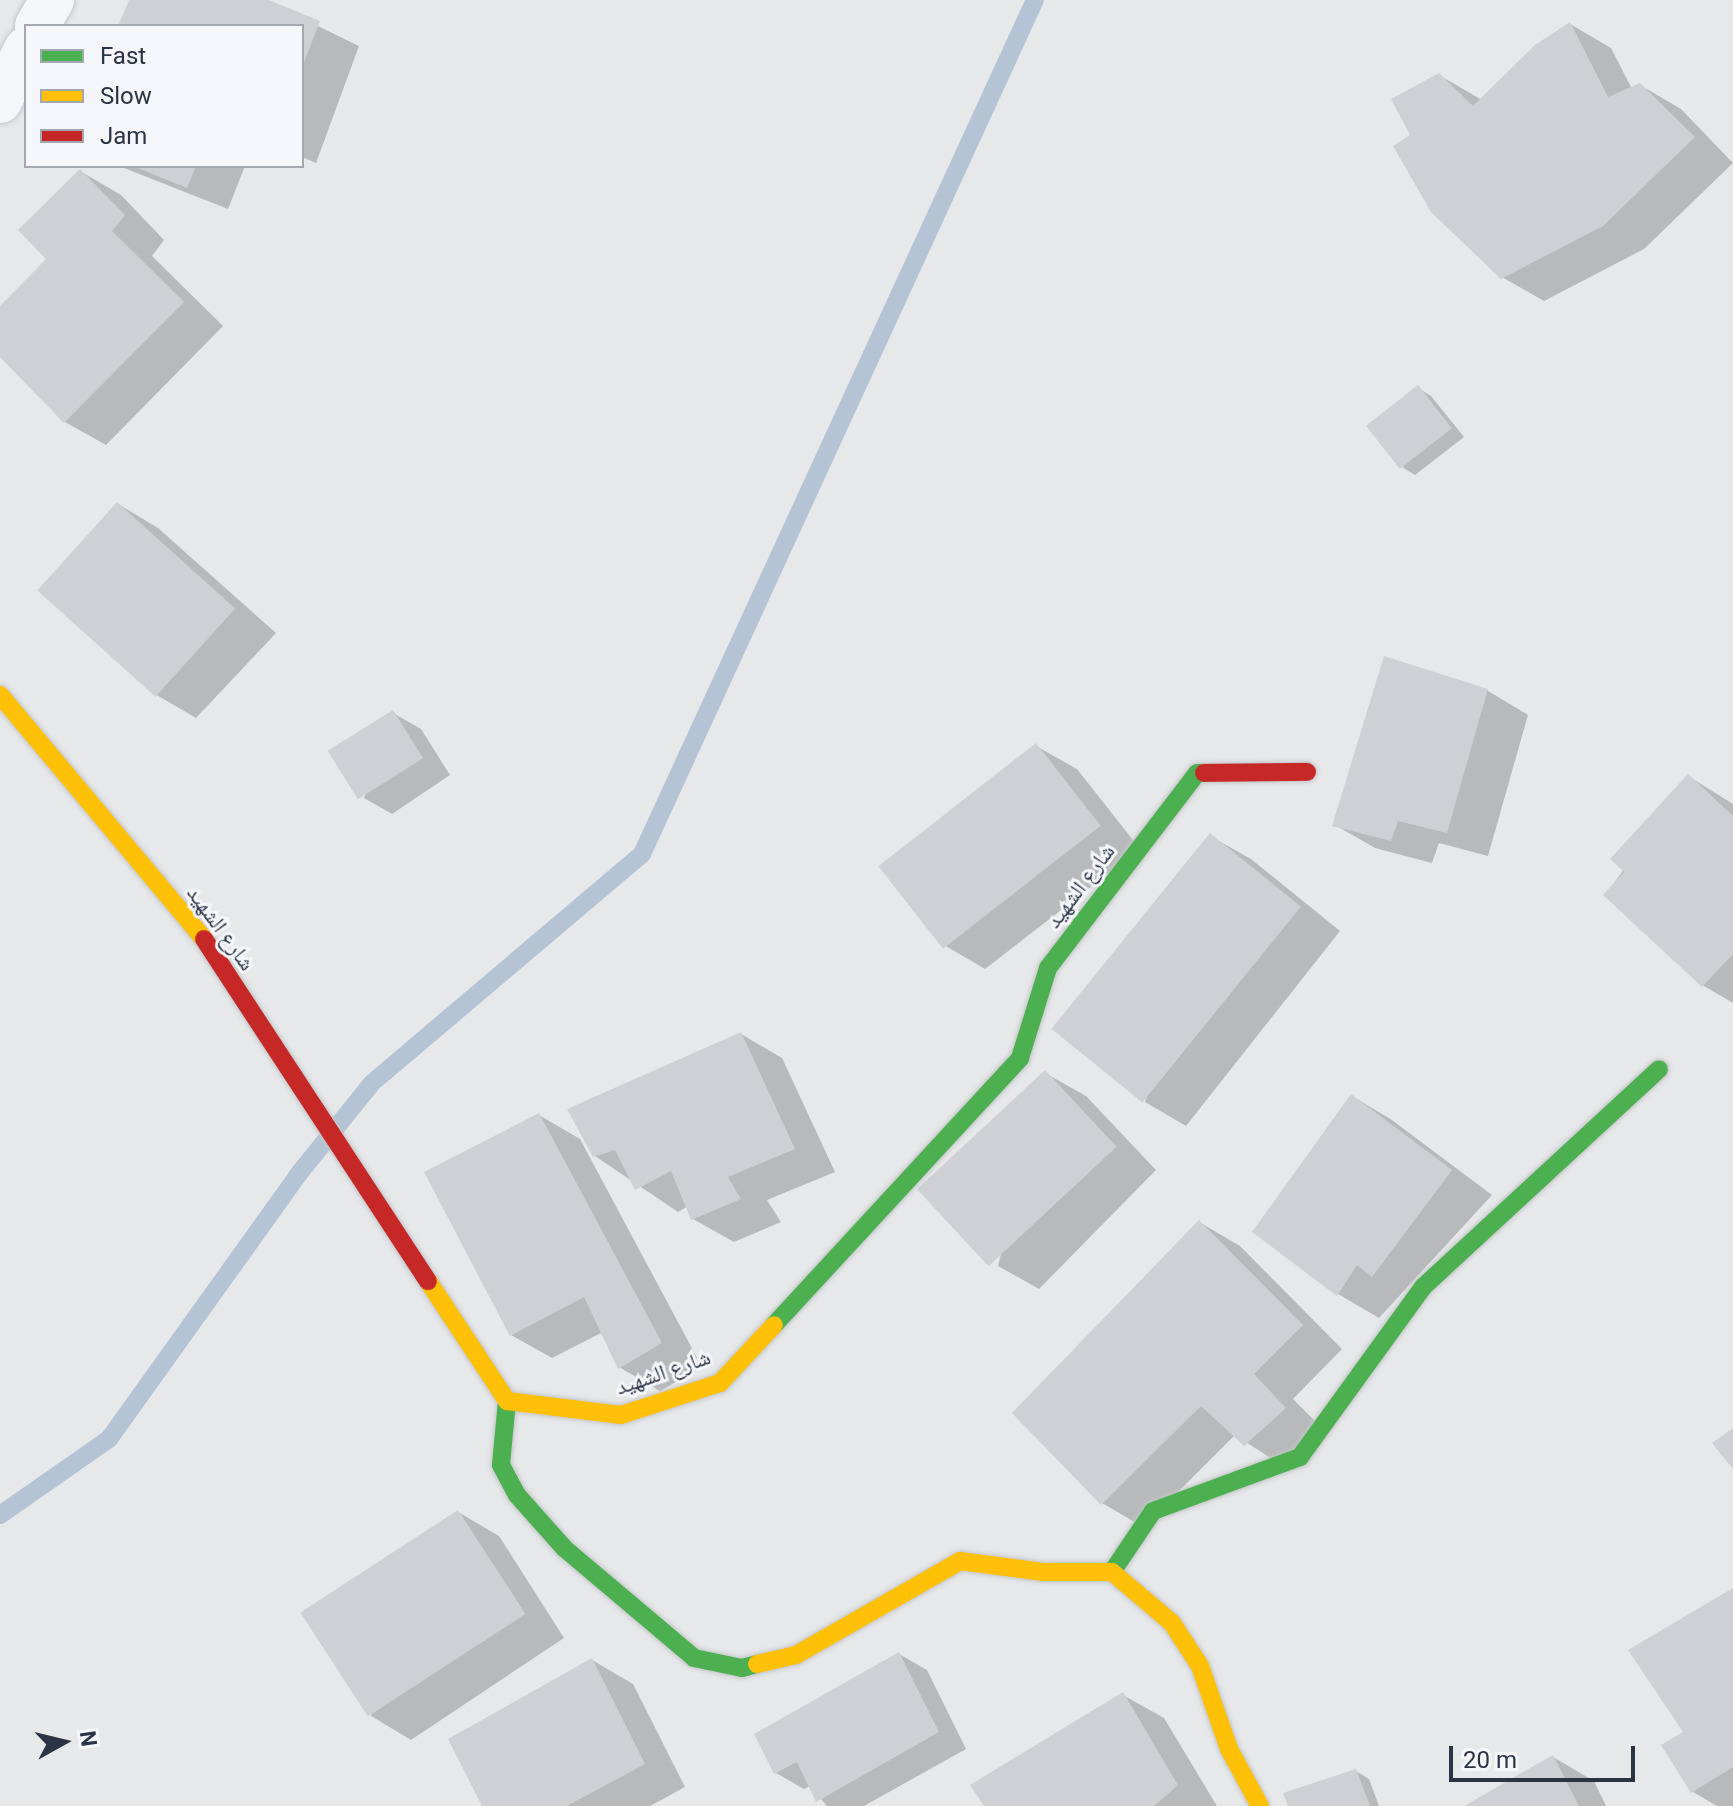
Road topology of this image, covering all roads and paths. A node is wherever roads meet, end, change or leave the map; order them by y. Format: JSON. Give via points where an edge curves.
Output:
{"nodes":[{"id":1,"x":24,"y":53,"type":"edge"},
{"id":2,"x":0,"y":101,"type":"edge"},
{"id":3,"x":0,"y":695,"type":"edge"},
{"id":4,"x":1307,"y":772,"type":"dead end"},
{"id":5,"x":1659,"y":1069,"type":"dead end"},
{"id":6,"x":507,"y":1401,"type":"junction"},
{"id":7,"x":1112,"y":1572,"type":"junction"},
{"id":8,"x":1260,"y":1806,"type":"edge"}],
"edges":[{"from":1,"to":2,"type":"street"},
{"from":3,"to":6,"type":"street","name":"شارع الشهيد","via":[[200,933]]},
{"from":4,"to":6,"type":"street","name":"شارع الشهيد","via":[[1197,773],[1048,968],[1020,1058],[720,1383],[621,1415]]},
{"from":5,"to":7,"type":"street","via":[[1423,1287],[1300,1457],[1153,1511]]},
{"from":6,"to":7,"type":"street","via":[[501,1465],[517,1495],[564,1548],[694,1658],[742,1668],[796,1655],[960,1561],[1043,1572]]},
{"from":7,"to":8,"type":"street","via":[[1172,1623],[1200,1666],[1229,1749]]}]}
